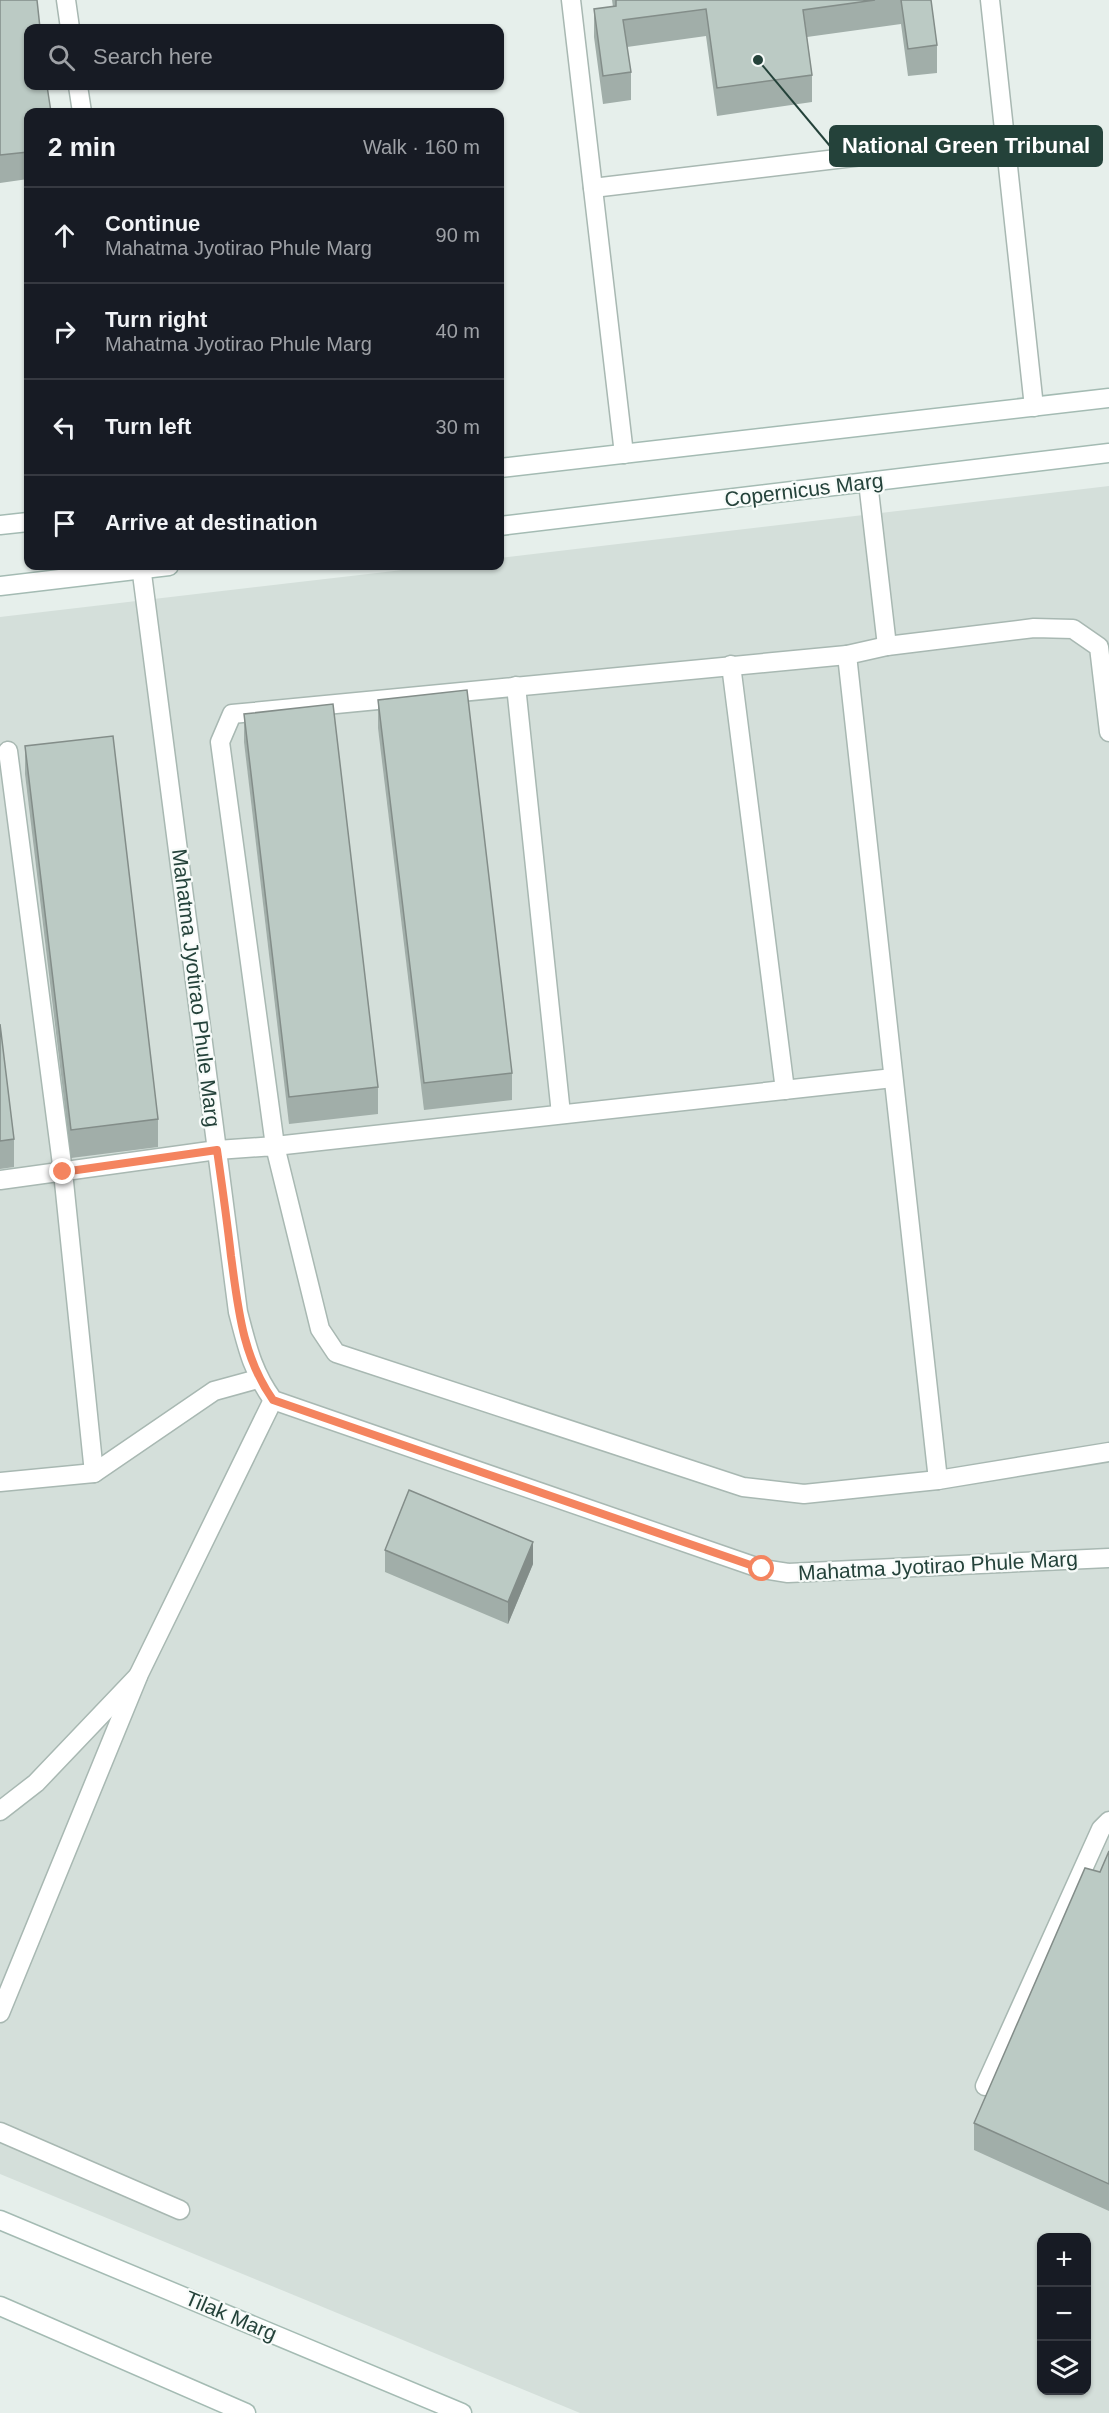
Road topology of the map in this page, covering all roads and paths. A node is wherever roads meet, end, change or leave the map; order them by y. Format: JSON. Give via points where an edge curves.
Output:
{"nodes":[{"id":1,"x":66,"y":0,"type":"edge"},
{"id":2,"x":571,"y":0,"type":"edge"},
{"id":3,"x":990,"y":0,"type":"edge"},
{"id":4,"x":69,"y":24,"type":"edge"},
{"id":5,"x":79,"y":90,"type":"edge"},
{"id":6,"x":81,"y":108,"type":"edge"},
{"id":7,"x":1005,"y":140,"type":"junction"},
{"id":8,"x":593,"y":188,"type":"junction"},
{"id":9,"x":1109,"y":398,"type":"edge"},
{"id":10,"x":1034,"y":407,"type":"junction"},
{"id":11,"x":1109,"y":453,"type":"edge"},
{"id":12,"x":624,"y":454,"type":"junction"},
{"id":13,"x":504,"y":468,"type":"edge"},
{"id":14,"x":868,"y":482,"type":"junction"},
{"id":15,"x":24,"y":522,"type":"edge"},
{"id":16,"x":0,"y":525,"type":"edge"},
{"id":17,"x":504,"y":526,"type":"edge"},
{"id":18,"x":119,"y":570,"type":"edge"},
{"id":19,"x":141,"y":570,"type":"edge"},
{"id":20,"x":0,"y":586,"type":"edge"},
{"id":21,"x":887,"y":646,"type":"junction"},
{"id":22,"x":847,"y":655,"type":"junction"},
{"id":23,"x":731,"y":665,"type":"junction"},
{"id":24,"x":516,"y":686,"type":"junction"},
{"id":25,"x":1109,"y":732,"type":"edge"},
{"id":26,"x":30,"y":749,"type":"edge"},
{"id":27,"x":4,"y":752,"type":"edge"},
{"id":28,"x":893,"y":1078,"type":"junction"},
{"id":29,"x":785,"y":1090,"type":"junction"},
{"id":30,"x":561,"y":1114,"type":"junction"},
{"id":31,"x":275,"y":1146,"type":"junction"},
{"id":32,"x":217,"y":1150,"type":"junction"},
{"id":33,"x":63,"y":1172,"type":"junction"},
{"id":34,"x":0,"y":1180,"type":"edge"},
{"id":35,"x":258,"y":1379,"type":"junction"},
{"id":36,"x":273,"y":1400,"type":"junction"},
{"id":37,"x":1109,"y":1452,"type":"edge"},
{"id":38,"x":94,"y":1473,"type":"junction"},
{"id":39,"x":938,"y":1480,"type":"junction"},
{"id":40,"x":0,"y":1482,"type":"edge"},
{"id":41,"x":1109,"y":1558,"type":"edge"},
{"id":42,"x":139,"y":1674,"type":"junction"},
{"id":43,"x":0,"y":1810,"type":"edge"},
{"id":44,"x":1109,"y":1821,"type":"edge"},
{"id":45,"x":0,"y":2013,"type":"edge"},
{"id":46,"x":985,"y":2086,"type":"dead end"},
{"id":47,"x":0,"y":2132,"type":"edge"},
{"id":48,"x":180,"y":2210,"type":"dead end"},
{"id":49,"x":0,"y":2220,"type":"edge"},
{"id":50,"x":0,"y":2306,"type":"edge"},
{"id":51,"x":246,"y":2413,"type":"edge"},
{"id":52,"x":462,"y":2413,"type":"edge"}],
"edges":[{"from":1,"to":4,"type":"street"},
{"from":2,"to":8,"type":"street"},
{"from":3,"to":7,"type":"street"},
{"from":5,"to":6,"type":"street"},
{"from":7,"to":8,"type":"street"},
{"from":7,"to":10,"type":"street"},
{"from":8,"to":12,"type":"street"},
{"from":9,"to":10,"type":"street"},
{"from":10,"to":12,"type":"street"},
{"from":11,"to":14,"type":"street","name":"Copernicus Marg"},
{"from":12,"to":13,"type":"street"},
{"from":14,"to":17,"type":"street","name":"Copernicus Marg"},
{"from":14,"to":21,"type":"street"},
{"from":15,"to":16,"type":"street"},
{"from":18,"to":20,"type":"street"},
{"from":19,"to":32,"type":"street","name":"Mahatma Jyotirao Phule Marg"},
{"from":21,"to":22,"type":"street"},
{"from":21,"to":25,"type":"street","via":[[1034,628],[1073,629],[1099,648]]},
{"from":22,"to":23,"type":"street"},
{"from":22,"to":28,"type":"street"},
{"from":23,"to":24,"type":"street"},
{"from":23,"to":29,"type":"street"},
{"from":24,"to":30,"type":"street"},
{"from":24,"to":31,"type":"street","via":[[232,714],[220,742]]},
{"from":26,"to":27,"type":"street"},
{"from":27,"to":33,"type":"street"},
{"from":28,"to":29,"type":"street"},
{"from":28,"to":39,"type":"street"},
{"from":29,"to":30,"type":"street"},
{"from":30,"to":31,"type":"street"},
{"from":31,"to":32,"type":"street"},
{"from":31,"to":39,"type":"street","via":[[321,1329],[336,1353],[743,1487],[804,1494]]},
{"from":32,"to":33,"type":"street"},
{"from":32,"to":35,"type":"street","name":"Mahatma Jyotirao Phule Marg","via":[[238,1312]]},
{"from":33,"to":34,"type":"street"},
{"from":33,"to":38,"type":"street"},
{"from":35,"to":36,"type":"street","name":"Mahatma Jyotirao Phule Marg"},
{"from":35,"to":38,"type":"street","via":[[214,1391]]},
{"from":36,"to":41,"type":"street","name":"Mahatma Jyotirao Phule Marg","via":[[762,1569],[788,1573]]},
{"from":36,"to":42,"type":"street"},
{"from":37,"to":39,"type":"street"},
{"from":38,"to":40,"type":"street"},
{"from":42,"to":43,"type":"street","via":[[36,1783]]},
{"from":42,"to":45,"type":"street"},
{"from":44,"to":46,"type":"street","via":[[1101,1829]]},
{"from":47,"to":48,"type":"street"},
{"from":49,"to":52,"type":"street","name":"Tilak Marg"},
{"from":50,"to":51,"type":"street"}]}
